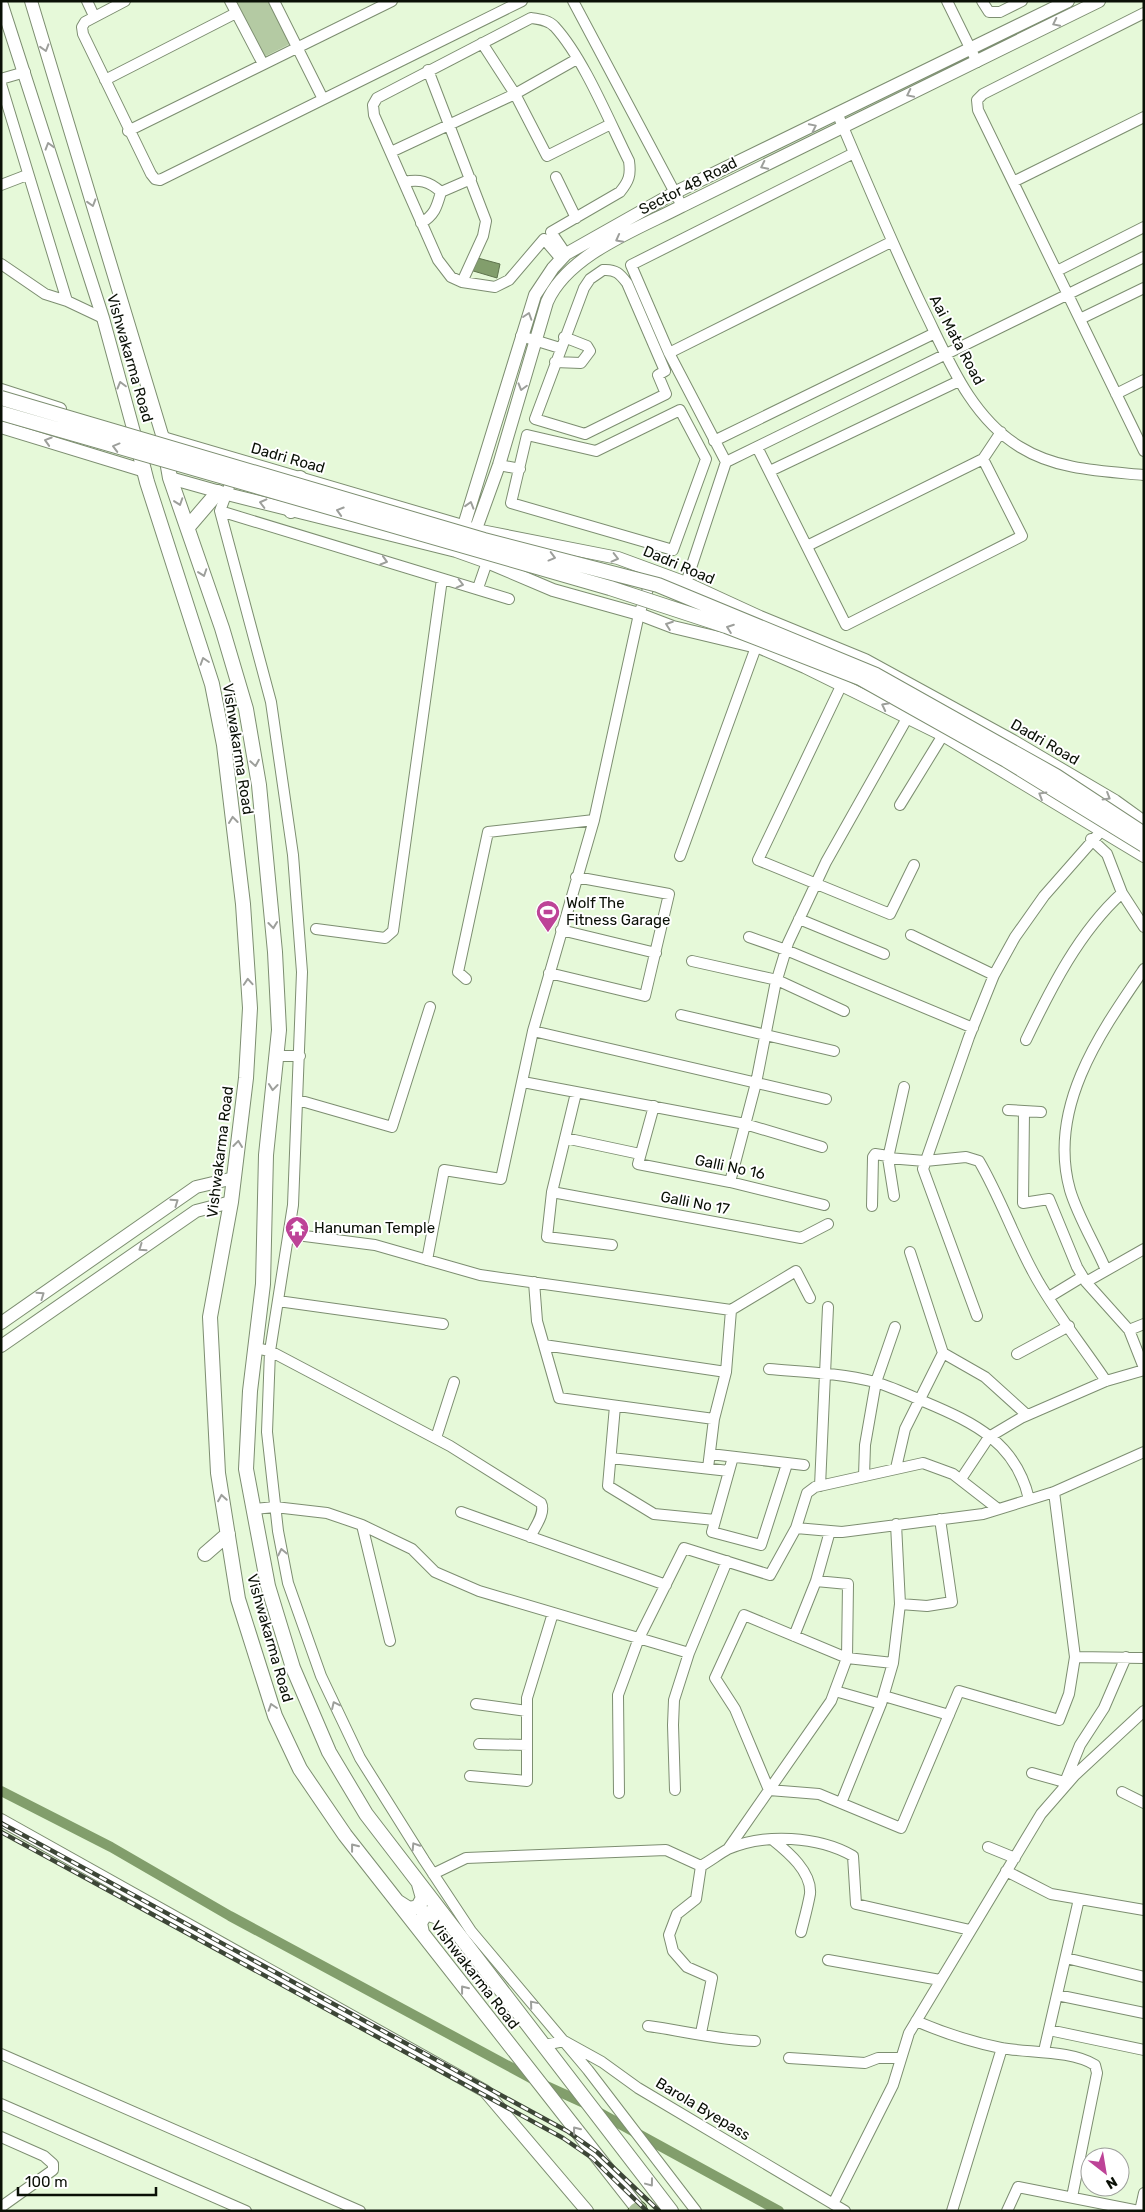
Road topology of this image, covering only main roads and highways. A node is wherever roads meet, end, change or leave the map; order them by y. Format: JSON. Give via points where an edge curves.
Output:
{"nodes":[{"id":1,"x":1,"y":398,"type":"edge"},
{"id":2,"x":1,"y":413,"type":"edge"},
{"id":3,"x":134,"y":432,"type":"road end"},
{"id":4,"x":163,"y":438,"type":"road end"},
{"id":5,"x":300,"y":478,"type":"road end"},
{"id":6,"x":223,"y":493,"type":"road end"},
{"id":7,"x":291,"y":510,"type":"road end"},
{"id":8,"x":188,"y":527,"type":"junction"},
{"id":9,"x":1144,"y":834,"type":"edge"},
{"id":10,"x":1144,"y":845,"type":"edge"},
{"id":11,"x":228,"y":1534,"type":"junction"},
{"id":12,"x":205,"y":1554,"type":"dead end"},
{"id":13,"x":419,"y":1883,"type":"junction"},
{"id":14,"x":397,"y":1901,"type":"junction"},
{"id":15,"x":448,"y":1920,"type":"junction"},
{"id":16,"x":422,"y":1933,"type":"junction"},
{"id":17,"x":639,"y":2210,"type":"edge"},
{"id":18,"x":671,"y":2211,"type":"edge"}],
"edges":[{"from":1,"to":9,"type":"main road","one_way":true,"bridge":true,"via":[[484,540],[658,585],[876,675],[1056,776]]},
{"from":10,"to":2,"type":"main road","one_way":true,"bridge":true,"via":[[1006,760],[860,678],[735,630],[610,588]]},
{"from":11,"to":3,"type":"main road","name":"Vishwakarma Road","one_way":true,"via":[[218,1473],[210,1317],[234,1178],[246,1078],[250,1008],[243,904],[224,745],[212,684]]},
{"from":4,"to":8,"type":"main road","name":"Vishwakarma Road","one_way":true,"via":[[170,478]]},
{"from":5,"to":7,"type":"main road"},
{"from":6,"to":8,"type":"main road"},
{"from":8,"to":13,"type":"main road","name":"Vishwakarma Road","one_way":true,"via":[[246,709],[259,785],[276,952],[278,1030],[266,1155],[263,1284],[246,1469],[268,1586],[290,1659],[329,1752],[366,1814]]},
{"from":11,"to":12,"type":"main road"},
{"from":14,"to":11,"type":"main road","name":"Vishwakarma Road","one_way":true,"via":[[345,1835],[300,1769],[275,1716],[238,1598]]},
{"from":13,"to":14,"type":"main road","via":[[423,1898],[418,1906],[409,1909]]},
{"from":13,"to":15,"type":"main road","name":"Vishwakarma Road"},
{"from":14,"to":16,"type":"main road","name":"Vishwakarma Road"},
{"from":15,"to":16,"type":"main road","via":[[426,1913],[420,1923]]},
{"from":15,"to":18,"type":"main road","name":"Vishwakarma Road","one_way":true},
{"from":17,"to":16,"type":"main road","name":"Vishwakarma Road","one_way":true}]}
